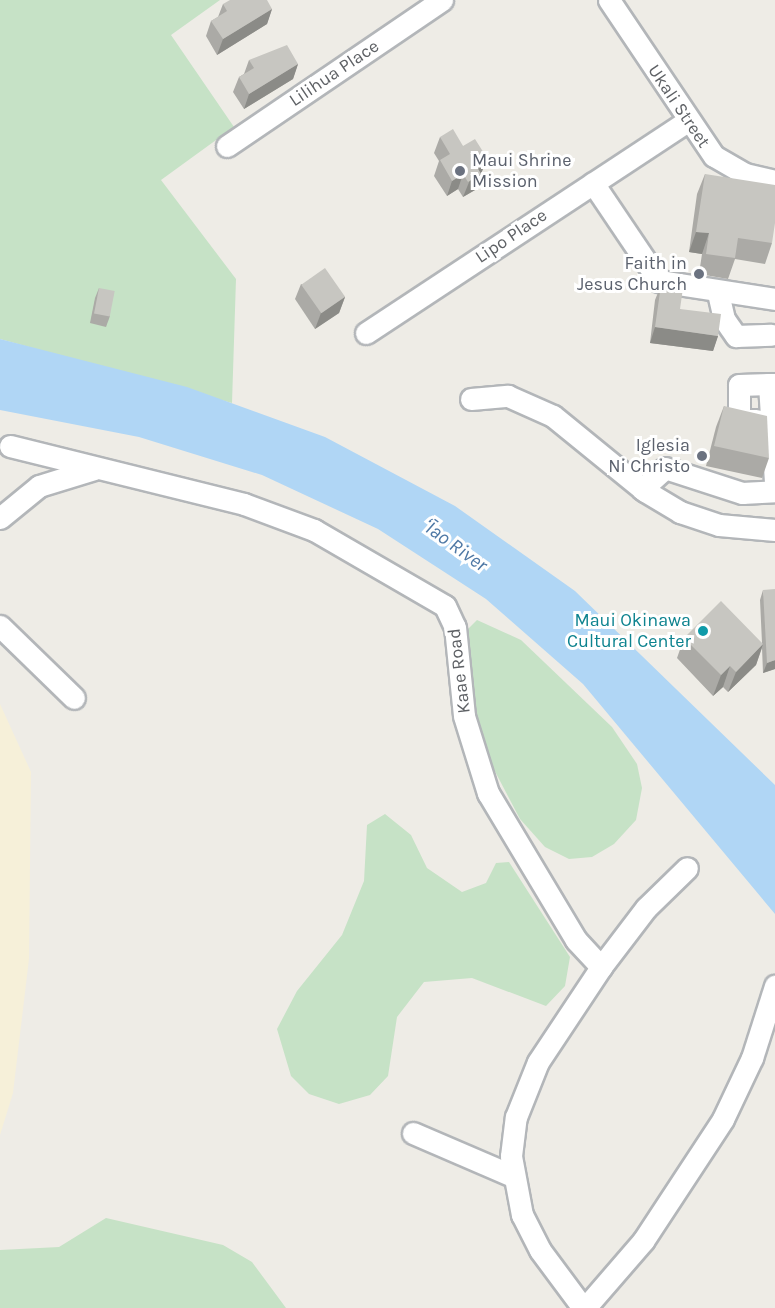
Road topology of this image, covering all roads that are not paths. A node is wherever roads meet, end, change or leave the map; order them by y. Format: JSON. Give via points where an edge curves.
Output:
{"nodes":[{"id":1,"x":442,"y":0,"type":"edge"},
{"id":2,"x":609,"y":0,"type":"edge"},
{"id":3,"x":687,"y":121,"type":"junction"},
{"id":4,"x":226,"y":146,"type":"dead end"},
{"id":5,"x":775,"y":181,"type":"edge"},
{"id":6,"x":593,"y":183,"type":"junction"},
{"id":7,"x":718,"y":293,"type":"junction"},
{"id":8,"x":775,"y":299,"type":"edge"},
{"id":9,"x":366,"y":333,"type":"dead end"},
{"id":10,"x":771,"y":335,"type":"dead end"},
{"id":11,"x":772,"y":384,"type":"edge"},
{"id":12,"x":471,"y":399,"type":"dead end"},
{"id":13,"x":771,"y":420,"type":"junction"},
{"id":14,"x":10,"y":446,"type":"dead end"},
{"id":15,"x":101,"y":467,"type":"junction"},
{"id":16,"x":775,"y":481,"type":"edge"},
{"id":17,"x":642,"y":489,"type":"junction"},
{"id":18,"x":775,"y":491,"type":"edge"},
{"id":19,"x":0,"y":518,"type":"edge"},
{"id":20,"x":775,"y":530,"type":"edge"},
{"id":21,"x":0,"y":626,"type":"edge"},
{"id":22,"x":74,"y":698,"type":"dead end"},
{"id":23,"x":687,"y":868,"type":"dead end"},
{"id":24,"x":601,"y":968,"type":"junction"},
{"id":25,"x":775,"y":986,"type":"edge"},
{"id":26,"x":413,"y":1133,"type":"dead end"},
{"id":27,"x":513,"y":1176,"type":"junction"},
{"id":28,"x":584,"y":1308,"type":"edge"}],
"edges":[{"from":1,"to":4,"type":"street","name":"Lilihua Place"},
{"from":2,"to":3,"type":"street","name":"Ukali Street"},
{"from":3,"to":5,"type":"street","name":"Ukali Street","via":[[729,168]]},
{"from":3,"to":6,"type":"street","name":"Lipo Place"},
{"from":6,"to":7,"type":"street","via":[[659,281]]},
{"from":6,"to":9,"type":"street","name":"Lipo Place"},
{"from":7,"to":8,"type":"street"},
{"from":7,"to":10,"type":"street","via":[[724,320],[736,336]]},
{"from":11,"to":13,"type":"street"},
{"from":11,"to":13,"type":"street","via":[[739,385],[740,420]]},
{"from":12,"to":17,"type":"street","via":[[508,396],[546,412]]},
{"from":13,"to":16,"type":"street"},
{"from":14,"to":15,"type":"street","name":"Kaae Road"},
{"from":15,"to":19,"type":"street","via":[[39,486]]},
{"from":15,"to":24,"type":"street","name":"Kaae Road","via":[[244,504],[314,531],[445,606],[456,627],[464,716],[488,793],[576,940]]},
{"from":17,"to":18,"type":"street","via":[[665,468],[742,493]]},
{"from":17,"to":20,"type":"street","via":[[699,520]]},
{"from":21,"to":22,"type":"street"},
{"from":23,"to":24,"type":"street","via":[[646,908]]},
{"from":24,"to":27,"type":"street","via":[[529,1080],[514,1127]]},
{"from":25,"to":28,"type":"street","via":[[752,1058],[723,1119],[643,1240]]},
{"from":26,"to":27,"type":"street"},
{"from":27,"to":28,"type":"street","via":[[530,1233]]}]}
